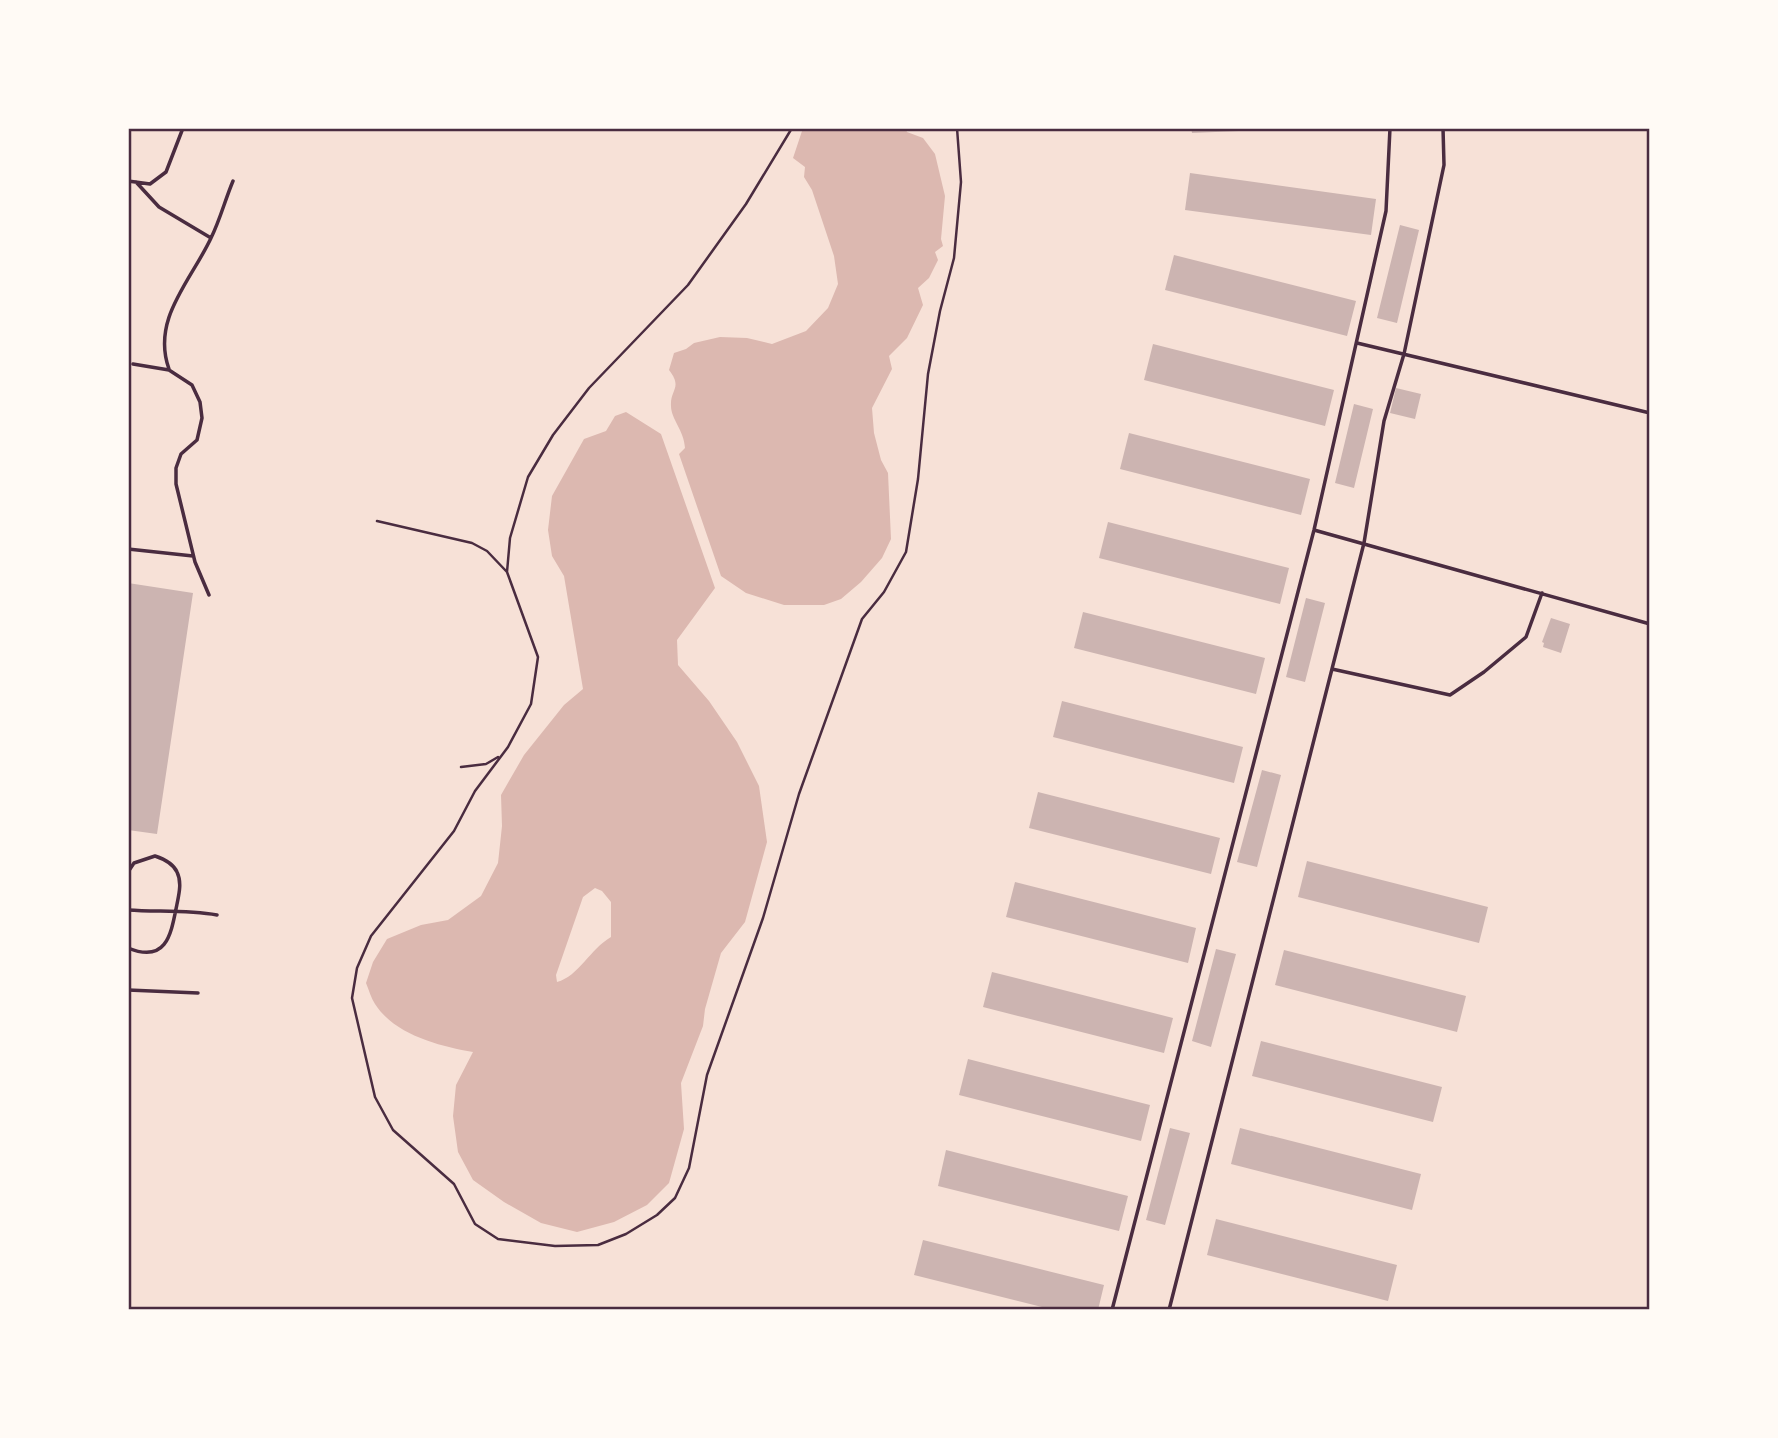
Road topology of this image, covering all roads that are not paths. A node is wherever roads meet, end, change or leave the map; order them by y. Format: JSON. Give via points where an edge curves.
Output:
{"nodes":[{"id":1,"x":183,"y":128,"type":"edge"},
{"id":2,"x":1390,"y":128,"type":"edge"},
{"id":3,"x":1443,"y":128,"type":"edge"},
{"id":4,"x":128,"y":181,"type":"edge"},
{"id":5,"x":233,"y":181,"type":"dead end"},
{"id":6,"x":135,"y":182,"type":"junction"},
{"id":7,"x":211,"y":237,"type":"junction"},
{"id":8,"x":1357,"y":344,"type":"junction"},
{"id":9,"x":1404,"y":354,"type":"junction"},
{"id":10,"x":132,"y":364,"type":"dead end"},
{"id":11,"x":169,"y":370,"type":"junction"},
{"id":12,"x":1650,"y":413,"type":"edge"},
{"id":13,"x":1314,"y":530,"type":"junction"},
{"id":14,"x":1364,"y":543,"type":"junction"},
{"id":15,"x":128,"y":549,"type":"edge"},
{"id":16,"x":194,"y":556,"type":"junction"},
{"id":17,"x":1542,"y":593,"type":"junction"},
{"id":18,"x":209,"y":595,"type":"dead end"},
{"id":19,"x":1650,"y":624,"type":"edge"},
{"id":20,"x":1332,"y":669,"type":"junction"},
{"id":21,"x":128,"y":872,"type":"edge"},
{"id":22,"x":128,"y":910,"type":"edge"},
{"id":23,"x":175,"y":913,"type":"junction"},
{"id":24,"x":217,"y":915,"type":"dead end"},
{"id":25,"x":128,"y":948,"type":"edge"},
{"id":26,"x":128,"y":990,"type":"edge"},
{"id":27,"x":198,"y":993,"type":"dead end"},
{"id":28,"x":1112,"y":1310,"type":"edge"},
{"id":29,"x":1169,"y":1310,"type":"edge"}],
"edges":[{"from":1,"to":6,"type":"lane","via":[[166,172],[150,184]]},
{"from":2,"to":8,"type":"lane","via":[[1386,211]]},
{"from":3,"to":9,"type":"lane","via":[[1444,165]]},
{"from":4,"to":6,"type":"lane"},
{"from":5,"to":7,"type":"lane"},
{"from":6,"to":7,"type":"lane","via":[[159,207]]},
{"from":7,"to":11,"type":"lane","via":[[165,325],[162,344]]},
{"from":8,"to":9,"type":"lane"},
{"from":8,"to":13,"type":"lane"},
{"from":9,"to":12,"type":"lane"},
{"from":9,"to":14,"type":"lane","via":[[1384,421]]},
{"from":10,"to":11,"type":"lane"},
{"from":11,"to":16,"type":"lane","via":[[192,385],[200,402],[197,440],[181,454],[176,468]]},
{"from":13,"to":14,"type":"lane"},
{"from":13,"to":28,"type":"lane"},
{"from":14,"to":17,"type":"lane"},
{"from":14,"to":20,"type":"lane"},
{"from":15,"to":16,"type":"lane"},
{"from":16,"to":18,"type":"lane"},
{"from":17,"to":19,"type":"lane"},
{"from":17,"to":20,"type":"lane","via":[[1526,637],[1450,695]]},
{"from":20,"to":29,"type":"lane"},
{"from":21,"to":23,"type":"lane","via":[[134,863],[155,856],[172,864],[180,885]]},
{"from":22,"to":23,"type":"lane"},
{"from":23,"to":24,"type":"lane"},
{"from":23,"to":25,"type":"lane","via":[[163,947],[153,952]]},
{"from":26,"to":27,"type":"lane"}]}
